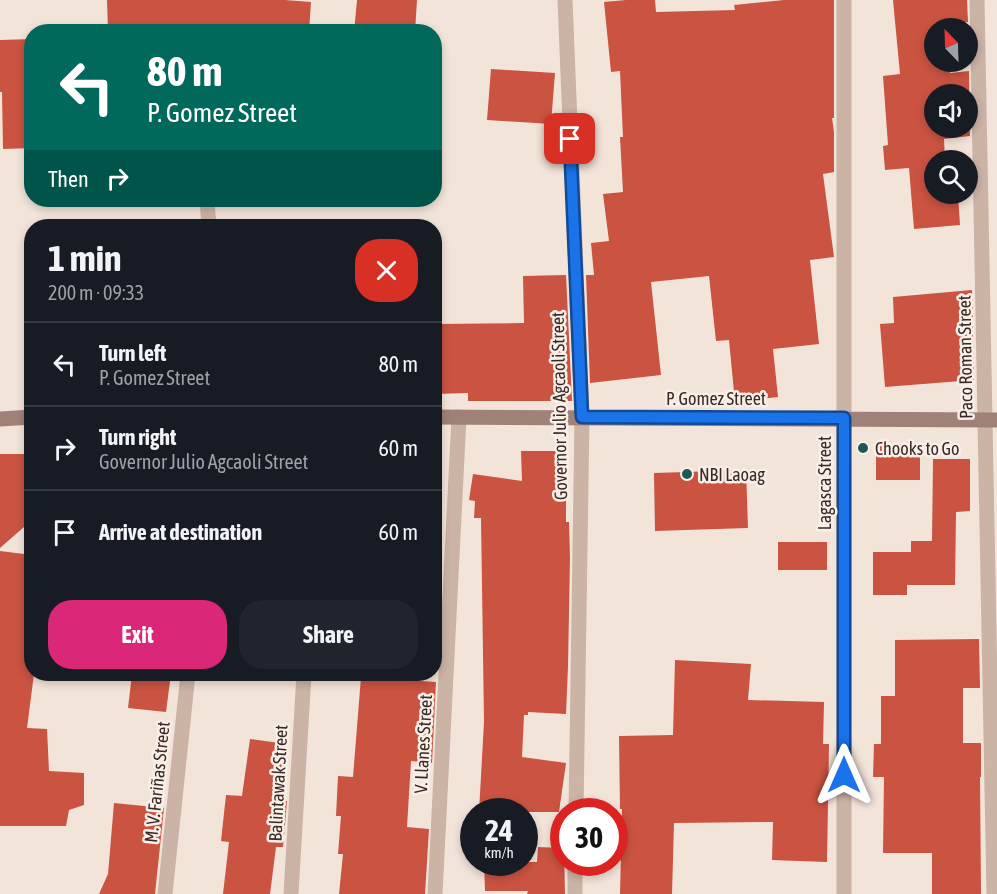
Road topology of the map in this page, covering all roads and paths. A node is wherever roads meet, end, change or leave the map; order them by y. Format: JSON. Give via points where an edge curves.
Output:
{"nodes":[{"id":1,"x":565,"y":0,"type":"edge"},
{"id":2,"x":844,"y":0,"type":"edge"},
{"id":3,"x":977,"y":0,"type":"edge"},
{"id":4,"x":442,"y":417,"type":"edge"},
{"id":5,"x":459,"y":417,"type":"junction"},
{"id":6,"x":582,"y":417,"type":"junction"},
{"id":7,"x":24,"y":418,"type":"edge"},
{"id":8,"x":844,"y":418,"type":"junction"},
{"id":9,"x":0,"y":419,"type":"edge"},
{"id":10,"x":991,"y":420,"type":"edge"},
{"id":11,"x":187,"y":681,"type":"edge"},
{"id":12,"x":304,"y":681,"type":"edge"},
{"id":13,"x":576,"y":798,"type":"edge"},
{"id":14,"x":575,"y":876,"type":"edge"},
{"id":15,"x":165,"y":894,"type":"edge"},
{"id":16,"x":291,"y":894,"type":"edge"},
{"id":17,"x":435,"y":894,"type":"edge"},
{"id":18,"x":575,"y":894,"type":"edge"},
{"id":19,"x":844,"y":894,"type":"edge"},
{"id":20,"x":994,"y":894,"type":"edge"}],
"edges":[{"from":1,"to":6,"type":"street","name":"Governor Julio Agcaoli Street"},
{"from":2,"to":8,"type":"street","name":"Lagasca Street"},
{"from":3,"to":10,"type":"street","name":"Paco Roman Street"},
{"from":4,"to":5,"type":"main road","name":"P. Gomez Street"},
{"from":5,"to":6,"type":"main road","name":"P. Gomez Street"},
{"from":5,"to":17,"type":"street","name":"V. Llanes Street"},
{"from":6,"to":8,"type":"main road","name":"P. Gomez Street"},
{"from":6,"to":13,"type":"street","name":"Governor Julio Agcaoli Street"},
{"from":7,"to":9,"type":"main road"},
{"from":8,"to":10,"type":"main road","name":"P. Gomez Street"},
{"from":8,"to":19,"type":"street","name":"Lagasca Street"},
{"from":10,"to":20,"type":"street","name":"Paco Roman Street"},
{"from":11,"to":15,"type":"street","name":"M. V. Fariñas Street"},
{"from":12,"to":16,"type":"street","name":"Balintawak Street"},
{"from":14,"to":18,"type":"street"}]}
